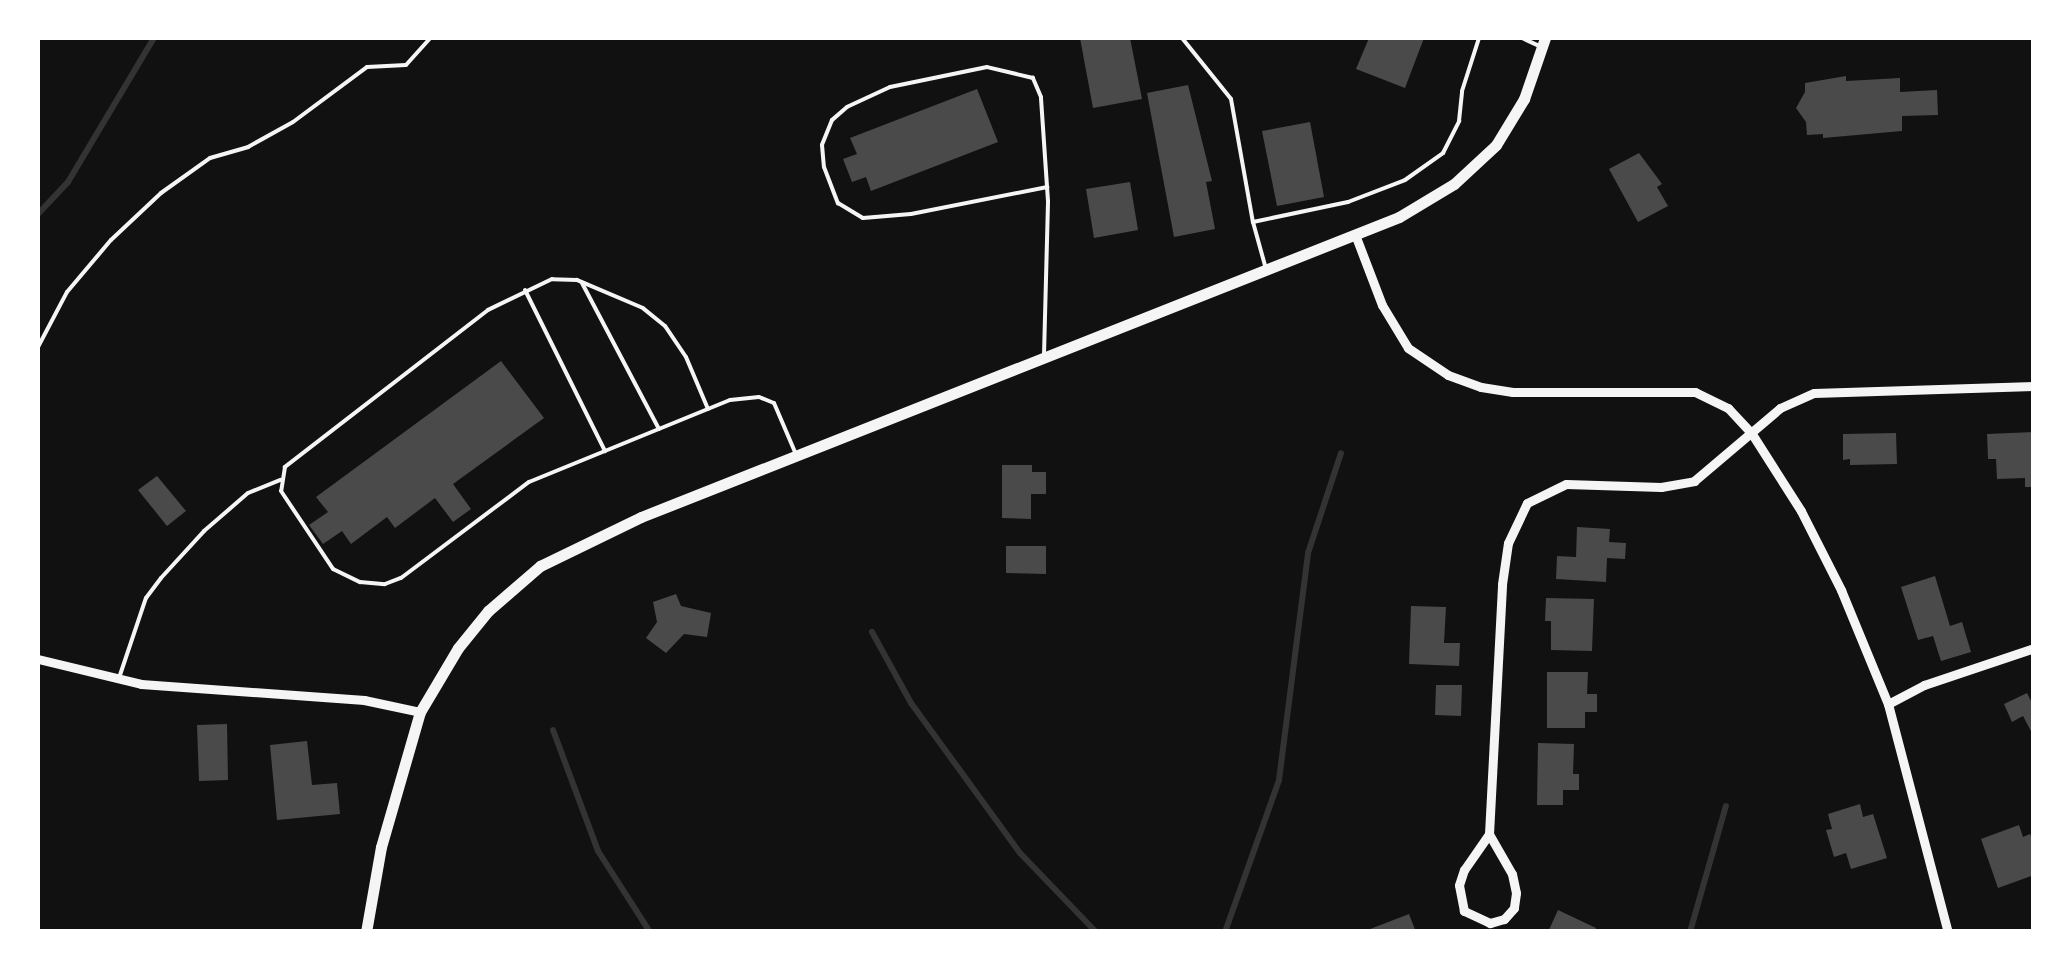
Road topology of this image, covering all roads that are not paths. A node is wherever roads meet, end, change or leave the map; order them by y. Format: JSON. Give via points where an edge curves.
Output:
{"nodes":[{"id":1,"x":1182,"y":38,"type":"edge"},
{"id":2,"x":1479,"y":38,"type":"edge"},
{"id":3,"x":1522,"y":38,"type":"edge"},
{"id":4,"x":1543,"y":42,"type":"edge"},
{"id":5,"x":1047,"y":188,"type":"junction"},
{"id":6,"x":1253,"y":222,"type":"junction"},
{"id":7,"x":1356,"y":237,"type":"junction"},
{"id":8,"x":1267,"y":272,"type":"junction"},
{"id":9,"x":582,"y":282,"type":"junction"},
{"id":10,"x":525,"y":290,"type":"junction"},
{"id":11,"x":1044,"y":359,"type":"junction"},
{"id":12,"x":2034,"y":386,"type":"edge"},
{"id":13,"x":708,"y":409,"type":"junction"},
{"id":14,"x":659,"y":429,"type":"junction"},
{"id":15,"x":1752,"y":434,"type":"junction"},
{"id":16,"x":605,"y":451,"type":"junction"},
{"id":17,"x":797,"y":456,"type":"junction"},
{"id":18,"x":280,"y":480,"type":"junction"},
{"id":19,"x":2034,"y":648,"type":"edge"},
{"id":20,"x":38,"y":659,"type":"edge"},
{"id":21,"x":119,"y":679,"type":"junction"},
{"id":22,"x":1888,"y":704,"type":"junction"},
{"id":23,"x":420,"y":712,"type":"junction"},
{"id":24,"x":1489,"y":834,"type":"junction"},
{"id":25,"x":366,"y":932,"type":"edge"},
{"id":26,"x":1948,"y":932,"type":"edge"}],
"edges":[{"from":1,"to":6,"type":"lane","via":[[1230,98]]},
{"from":2,"to":6,"type":"lane","via":[[1459,122],[1444,153],[1405,180],[1348,202]]},
{"from":3,"to":4,"type":"lane"},
{"from":4,"to":7,"type":"main road","via":[[1524,99],[1496,145],[1454,184]]},
{"from":5,"to":5,"type":"lane","via":[[1040,97],[1024,72],[987,67],[890,87],[832,120],[822,145],[838,203],[863,218]]},
{"from":5,"to":11,"type":"lane"},
{"from":6,"to":8,"type":"lane"},
{"from":7,"to":8,"type":"main road"},
{"from":7,"to":15,"type":"street","via":[[1382,305],[1408,348],[1448,374],[1513,392],[1695,392],[1728,408]]},
{"from":8,"to":11,"type":"main road"},
{"from":9,"to":10,"type":"lane","via":[[552,278]]},
{"from":9,"to":13,"type":"lane","via":[[643,308],[666,326]]},
{"from":9,"to":14,"type":"lane"},
{"from":10,"to":16,"type":"lane"},
{"from":10,"to":18,"type":"lane","via":[[488,310],[285,468]]},
{"from":11,"to":17,"type":"main road"},
{"from":12,"to":15,"type":"street","via":[[1814,393],[1780,408]]},
{"from":13,"to":14,"type":"lane"},
{"from":13,"to":17,"type":"lane","via":[[750,396],[774,403]]},
{"from":14,"to":16,"type":"lane"},
{"from":15,"to":22,"type":"street","via":[[1809,526]]},
{"from":15,"to":24,"type":"street","via":[[1694,480],[1661,487],[1566,484],[1527,504],[1508,543],[1502,584]]},
{"from":16,"to":18,"type":"lane","via":[[529,482],[384,584],[333,569]]},
{"from":17,"to":23,"type":"main road","via":[[640,517],[540,566],[488,611]]},
{"from":18,"to":21,"type":"lane","via":[[248,493],[161,578],[146,598]]},
{"from":19,"to":22,"type":"street","via":[[1924,684]]},
{"from":20,"to":21,"type":"street"},
{"from":21,"to":23,"type":"street","via":[[200,692],[364,700]]},
{"from":22,"to":26,"type":"street"},
{"from":23,"to":25,"type":"main road","via":[[381,847]]},
{"from":24,"to":24,"type":"street","via":[[1464,870],[1459,898],[1476,920],[1490,923],[1514,908],[1516,893]]}]}
